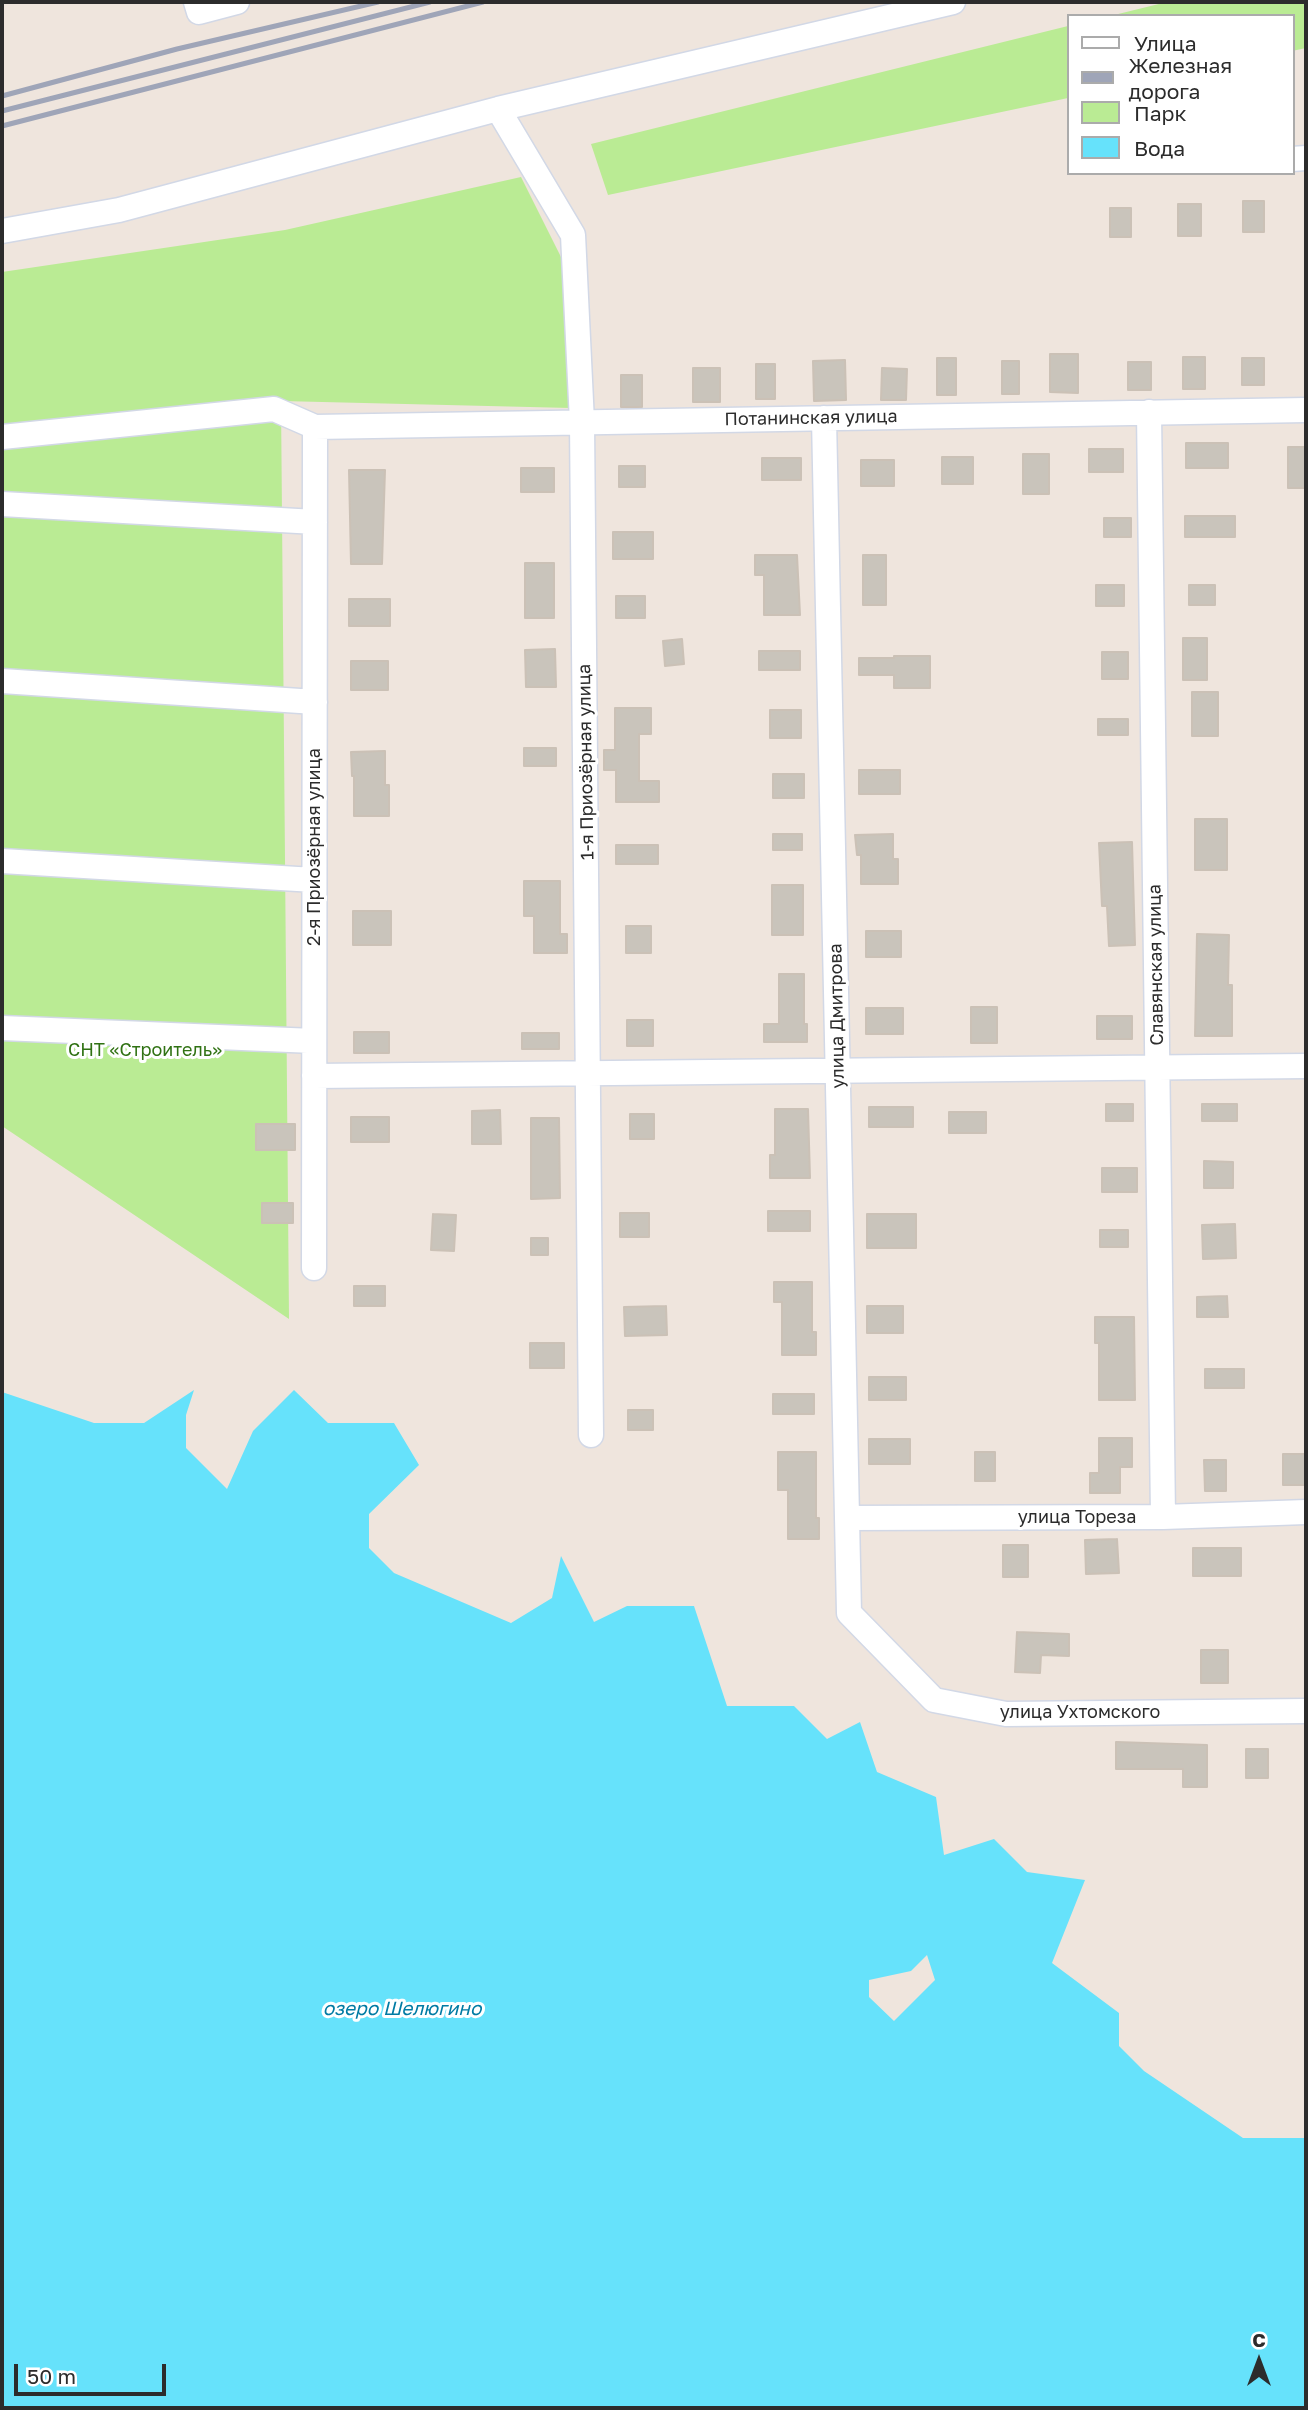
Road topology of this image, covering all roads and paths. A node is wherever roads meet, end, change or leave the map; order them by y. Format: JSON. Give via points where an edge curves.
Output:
{"nodes":[{"id":1,"x":196,"y":2,"type":"edge"},
{"id":2,"x":237,"y":2,"type":"edge"},
{"id":3,"x":953,"y":2,"type":"edge"},
{"id":4,"x":498,"y":109,"type":"junction"},
{"id":5,"x":2,"y":231,"type":"edge"},
{"id":6,"x":1306,"y":410,"type":"edge"},
{"id":7,"x":1149,"y":412,"type":"junction"},
{"id":8,"x":824,"y":418,"type":"junction"},
{"id":9,"x":582,"y":422,"type":"junction"},
{"id":10,"x":315,"y":427,"type":"junction"},
{"id":11,"x":2,"y":438,"type":"edge"},
{"id":12,"x":2,"y":504,"type":"edge"},
{"id":13,"x":315,"y":522,"type":"junction"},
{"id":14,"x":2,"y":681,"type":"edge"},
{"id":15,"x":315,"y":702,"type":"junction"},
{"id":16,"x":2,"y":861,"type":"edge"},
{"id":17,"x":314,"y":880,"type":"junction"},
{"id":18,"x":2,"y":1028,"type":"edge"},
{"id":19,"x":314,"y":1041,"type":"junction"},
{"id":20,"x":1306,"y":1066,"type":"edge"},
{"id":21,"x":1157,"y":1067,"type":"junction"},
{"id":22,"x":838,"y":1071,"type":"junction"},
{"id":23,"x":589,"y":1073,"type":"junction"},
{"id":24,"x":314,"y":1076,"type":"junction"},
{"id":25,"x":314,"y":1268,"type":"dead end"},
{"id":26,"x":591,"y":1435,"type":"dead end"},
{"id":27,"x":1306,"y":1512,"type":"edge"},
{"id":28,"x":1163,"y":1517,"type":"junction"},
{"id":29,"x":847,"y":1518,"type":"junction"},
{"id":30,"x":849,"y":1614,"type":"joint"},
{"id":31,"x":1306,"y":1710,"type":"edge"}],
"edges":[{"from":1,"to":2,"type":"street","via":[[199,12]]},
{"from":3,"to":4,"type":"street"},
{"from":4,"to":5,"type":"street","via":[[119,210]]},
{"from":4,"to":9,"type":"street","name":"1-я Приозёрная улица","via":[[573,235]]},
{"from":6,"to":7,"type":"street","name":"Потанинская улица"},
{"from":7,"to":8,"type":"street","name":"Потанинская улица"},
{"from":7,"to":21,"type":"street","name":"Славянская улица"},
{"from":8,"to":9,"type":"street","name":"Потанинская улица"},
{"from":8,"to":22,"type":"street","name":"улица Дмитрова"},
{"from":9,"to":10,"type":"street","name":"Потанинская улица"},
{"from":9,"to":23,"type":"street","name":"1-я Приозёрная улица"},
{"from":10,"to":11,"type":"street","via":[[274,409]]},
{"from":10,"to":13,"type":"street","name":"2-я Приозёрная улица"},
{"from":12,"to":13,"type":"street"},
{"from":13,"to":15,"type":"street","name":"2-я Приозёрная улица"},
{"from":14,"to":15,"type":"street"},
{"from":15,"to":17,"type":"street","name":"2-я Приозёрная улица"},
{"from":16,"to":17,"type":"street"},
{"from":17,"to":19,"type":"street","name":"2-я Приозёрная улица"},
{"from":18,"to":19,"type":"street"},
{"from":19,"to":24,"type":"street","name":"2-я Приозёрная улица"},
{"from":20,"to":21,"type":"street"},
{"from":21,"to":22,"type":"street"},
{"from":21,"to":28,"type":"street","name":"Славянская улица"},
{"from":22,"to":23,"type":"street"},
{"from":22,"to":29,"type":"street","name":"улица Дмитрова"},
{"from":23,"to":24,"type":"street"},
{"from":23,"to":26,"type":"street","name":"1-я Приозёрная улица"},
{"from":24,"to":25,"type":"street","name":"2-я Приозёрная улица"},
{"from":27,"to":28,"type":"street","name":"улица Тореза"},
{"from":28,"to":29,"type":"street","name":"улица Тореза"},
{"from":29,"to":30,"type":"street","name":"улица Дмитрова"},
{"from":30,"to":31,"type":"street","name":"улица Ухтомского","via":[[934,1700],[1006,1714]]}]}
